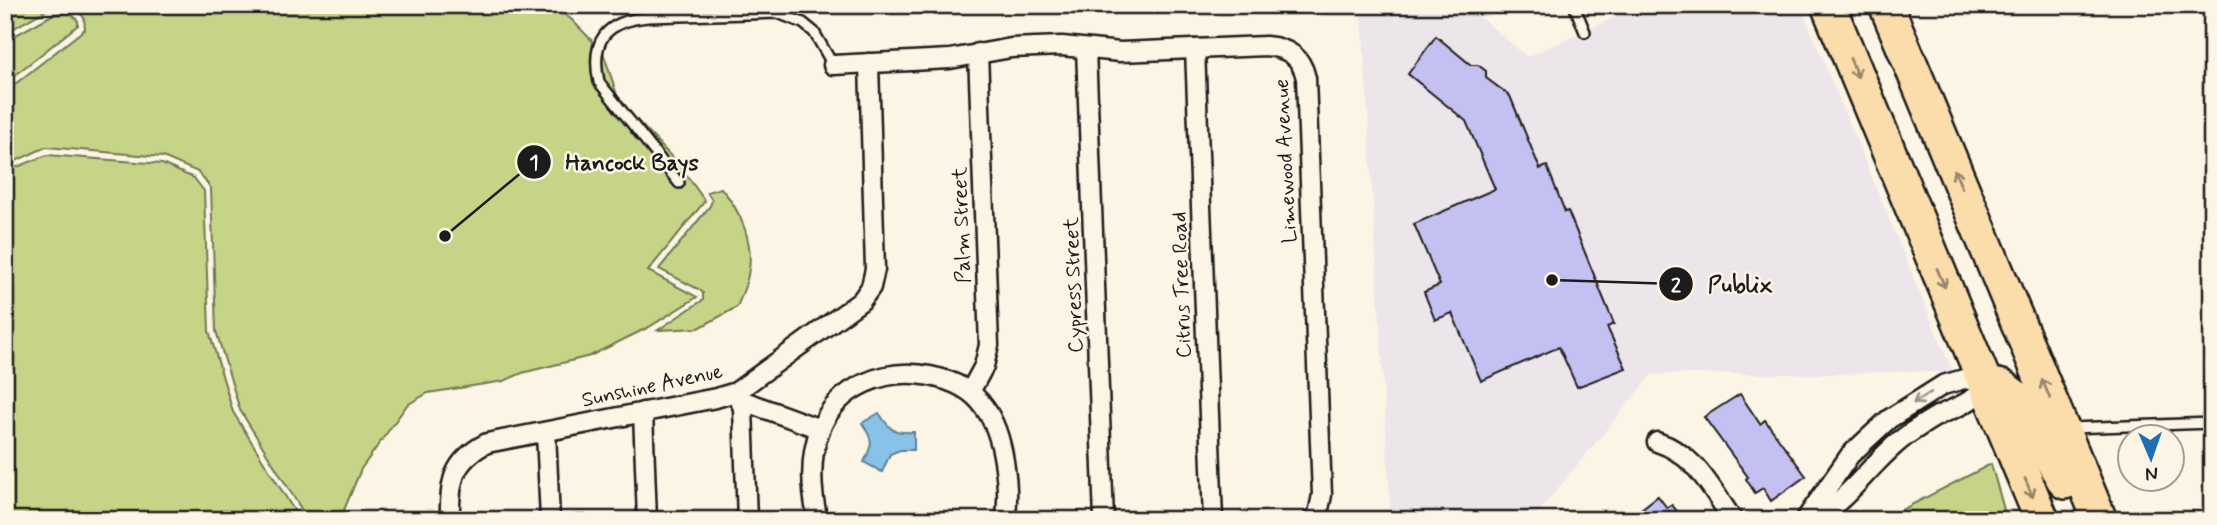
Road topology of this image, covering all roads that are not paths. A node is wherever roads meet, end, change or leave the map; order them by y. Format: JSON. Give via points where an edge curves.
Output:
{"nodes":[{"id":1,"x":1574,"y":5,"type":"edge"},
{"id":2,"x":1828,"y":5,"type":"edge"},
{"id":3,"x":1886,"y":5,"type":"edge"},
{"id":4,"x":1586,"y":32,"type":"dead end"},
{"id":5,"x":1086,"y":49,"type":"junction"},
{"id":6,"x":1195,"y":49,"type":"junction"},
{"id":7,"x":978,"y":53,"type":"junction"},
{"id":8,"x":869,"y":63,"type":"junction"},
{"id":9,"x":834,"y":65,"type":"joint"},
{"id":10,"x":679,"y":183,"type":"dead end"},
{"id":11,"x":1985,"y":383,"type":"junction"},
{"id":12,"x":970,"y":392,"type":"junction"},
{"id":13,"x":738,"y":396,"type":"junction"},
{"id":14,"x":643,"y":412,"type":"junction"},
{"id":15,"x":2212,"y":423,"type":"edge"},
{"id":16,"x":2062,"y":428,"type":"junction"},
{"id":17,"x":820,"y":429,"type":"junction"},
{"id":18,"x":546,"y":432,"type":"junction"},
{"id":19,"x":1657,"y":442,"type":"dead end"},
{"id":20,"x":1850,"y":455,"type":"junction"},
{"id":21,"x":1870,"y":470,"type":"junction"},
{"id":22,"x":450,"y":520,"type":"edge"},
{"id":23,"x":550,"y":520,"type":"edge"},
{"id":24,"x":648,"y":520,"type":"edge"},
{"id":25,"x":747,"y":520,"type":"edge"},
{"id":26,"x":818,"y":520,"type":"edge"},
{"id":27,"x":1005,"y":520,"type":"edge"},
{"id":28,"x":1104,"y":520,"type":"edge"},
{"id":29,"x":1213,"y":520,"type":"edge"},
{"id":30,"x":1312,"y":520,"type":"edge"},
{"id":31,"x":1732,"y":520,"type":"edge"},
{"id":32,"x":1805,"y":520,"type":"edge"},
{"id":33,"x":1814,"y":520,"type":"edge"},
{"id":34,"x":2042,"y":520,"type":"edge"},
{"id":35,"x":2082,"y":520,"type":"edge"},
{"id":36,"x":2100,"y":520,"type":"edge"}],
"edges":[{"from":1,"to":4,"type":"lane"},
{"from":2,"to":11,"type":"highway","one_way":true},
{"from":16,"to":3,"type":"highway","one_way":true},
{"from":5,"to":6,"type":"street","name":"Limewood Avenue"},
{"from":5,"to":7,"type":"street","name":"Limewood Avenue","via":[[1024,47]]},
{"from":5,"to":28,"type":"street","name":"Cypress Street"},
{"from":6,"to":29,"type":"street","name":"Citrus Tree Road"},
{"from":6,"to":30,"type":"street","name":"Limewood Avenue","via":[[1276,47],[1297,57],[1304,71],[1322,495]]},
{"from":7,"to":8,"type":"street","name":"Limewood Avenue"},
{"from":7,"to":12,"type":"street","name":"Palm Street","via":[[989,345]]},
{"from":8,"to":9,"type":"street","name":"Limewood Avenue"},
{"from":8,"to":13,"type":"street","name":"Sunshine Avenue","via":[[875,258],[871,287],[861,301]]},
{"from":9,"to":10,"type":"lane","via":[[814,32],[778,13],[648,16],[610,28],[596,49],[598,82]]},
{"from":11,"to":20,"type":"street","one_way":true,"via":[[1964,379],[1943,384],[1888,419]]},
{"from":11,"to":21,"type":"street","via":[[1974,398],[1906,436]]},
{"from":11,"to":34,"type":"highway","one_way":true},
{"from":11,"to":35,"type":"highway","via":[[2002,387],[2017,398]]},
{"from":12,"to":17,"type":"street","via":[[942,378],[888,374],[840,400]]},
{"from":12,"to":27,"type":"street","via":[[987,412],[1000,441]]},
{"from":13,"to":14,"type":"street","name":"Sunshine Avenue"},
{"from":13,"to":17,"type":"street"},
{"from":13,"to":25,"type":"street","via":[[743,416]]},
{"from":14,"to":18,"type":"street","name":"Sunshine Avenue"},
{"from":14,"to":24,"type":"street"},
{"from":15,"to":16,"type":"lane"},
{"from":16,"to":36,"type":"highway"},
{"from":17,"to":26,"type":"street","via":[[814,460]]},
{"from":18,"to":22,"type":"street","name":"Sunshine Avenue","via":[[487,443],[469,454],[450,486]]},
{"from":18,"to":23,"type":"street"},
{"from":19,"to":31,"type":"street","via":[[1688,458]]},
{"from":20,"to":21,"type":"street"},
{"from":20,"to":32,"type":"street"},
{"from":21,"to":33,"type":"street","via":[[1844,499]]}]}
